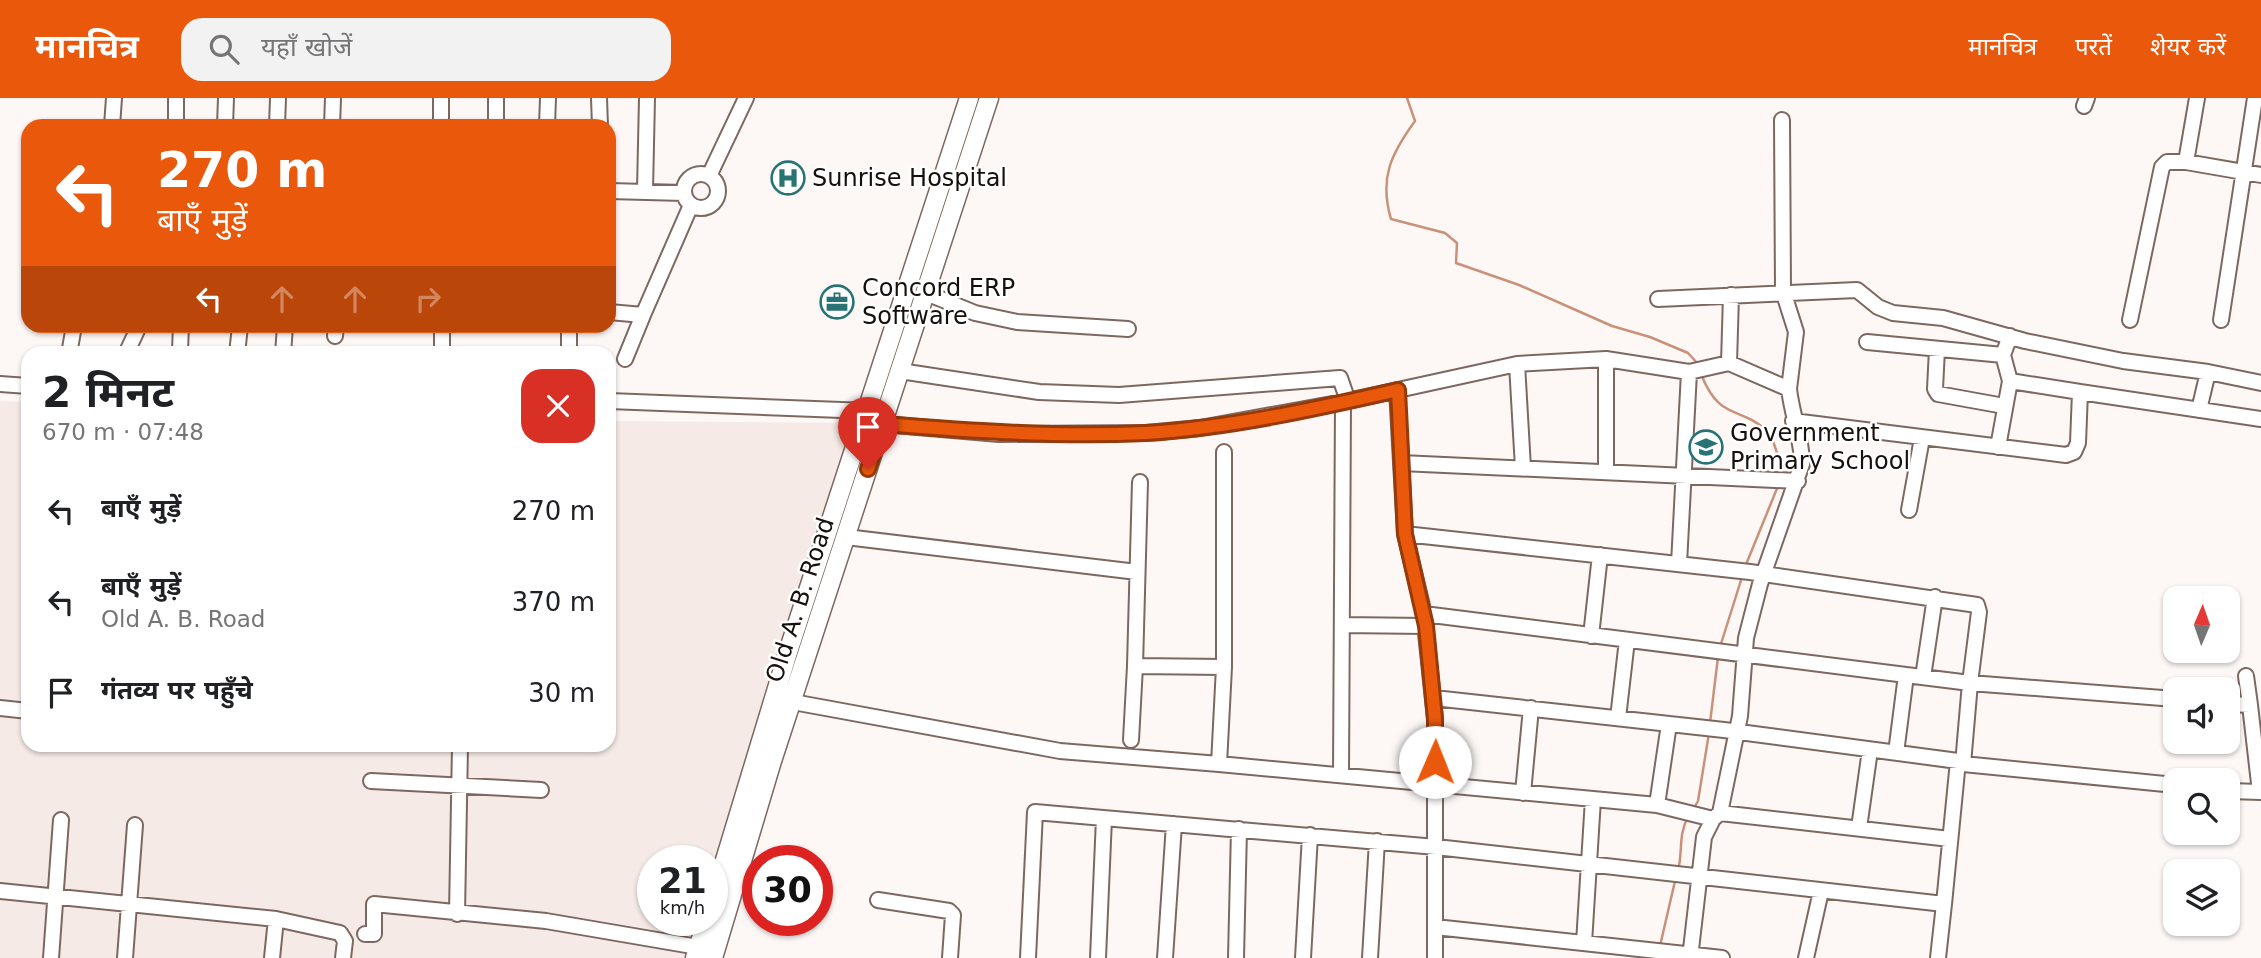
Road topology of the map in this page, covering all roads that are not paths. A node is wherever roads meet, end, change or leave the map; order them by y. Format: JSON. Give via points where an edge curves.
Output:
{"nodes":[{"id":1,"x":114,"y":98,"type":"edge"},
{"id":2,"x":176,"y":98,"type":"edge"},
{"id":3,"x":226,"y":98,"type":"edge"},
{"id":4,"x":278,"y":98,"type":"edge"},
{"id":5,"x":333,"y":98,"type":"edge"},
{"id":6,"x":442,"y":98,"type":"edge"},
{"id":7,"x":496,"y":98,"type":"edge"},
{"id":8,"x":548,"y":98,"type":"edge"},
{"id":9,"x":599,"y":98,"type":"edge"},
{"id":10,"x":646,"y":98,"type":"edge"},
{"id":11,"x":746,"y":98,"type":"edge"},
{"id":12,"x":968,"y":98,"type":"edge"},
{"id":13,"x":989,"y":98,"type":"edge"},
{"id":14,"x":2197,"y":98,"type":"edge"},
{"id":15,"x":2255,"y":98,"type":"edge"},
{"id":16,"x":113,"y":119,"type":"edge"},
{"id":17,"x":176,"y":119,"type":"edge"},
{"id":18,"x":225,"y":119,"type":"edge"},
{"id":19,"x":277,"y":119,"type":"edge"},
{"id":20,"x":332,"y":119,"type":"edge"},
{"id":21,"x":441,"y":119,"type":"edge"},
{"id":22,"x":496,"y":119,"type":"edge"},
{"id":23,"x":547,"y":119,"type":"edge"},
{"id":24,"x":600,"y":119,"type":"edge"},
{"id":25,"x":1782,"y":120,"type":"dead end"},
{"id":26,"x":2186,"y":162,"type":"junction"},
{"id":27,"x":2245,"y":173,"type":"junction"},
{"id":28,"x":2261,"y":175,"type":"edge"},
{"id":29,"x":709,"y":176,"type":"junction"},
{"id":30,"x":645,"y":190,"type":"junction"},
{"id":31,"x":616,"y":191,"type":"edge"},
{"id":32,"x":688,"y":199,"type":"junction"},
{"id":33,"x":1783,"y":291,"type":"junction"},
{"id":34,"x":926,"y":293,"type":"junction"},
{"id":35,"x":1731,"y":295,"type":"junction"},
{"id":36,"x":1658,"y":299,"type":"dead end"},
{"id":37,"x":616,"y":313,"type":"edge"},
{"id":38,"x":643,"y":315,"type":"junction"},
{"id":39,"x":2130,"y":320,"type":"dead end"},
{"id":40,"x":2221,"y":320,"type":"dead end"},
{"id":41,"x":1128,"y":329,"type":"dead end"},
{"id":42,"x":2010,"y":336,"type":"junction"},
{"id":43,"x":1867,"y":342,"type":"dead end"},
{"id":44,"x":1937,"y":349,"type":"junction"},
{"id":45,"x":2003,"y":355,"type":"junction"},
{"id":46,"x":625,"y":359,"type":"dead end"},
{"id":47,"x":1606,"y":359,"type":"junction"},
{"id":48,"x":1517,"y":364,"type":"junction"},
{"id":49,"x":1723,"y":364,"type":"junction"},
{"id":50,"x":1693,"y":371,"type":"junction"},
{"id":51,"x":900,"y":372,"type":"junction"},
{"id":52,"x":2208,"y":372,"type":"junction"},
{"id":53,"x":2010,"y":382,"type":"junction"},
{"id":54,"x":2261,"y":383,"type":"edge"},
{"id":55,"x":0,"y":384,"type":"edge"},
{"id":56,"x":21,"y":386,"type":"edge"},
{"id":57,"x":1788,"y":389,"type":"junction"},
{"id":58,"x":1398,"y":390,"type":"junction"},
{"id":59,"x":2080,"y":392,"type":"junction"},
{"id":60,"x":616,"y":401,"type":"edge"},
{"id":61,"x":1346,"y":402,"type":"junction"},
{"id":62,"x":2004,"y":406,"type":"junction"},
{"id":63,"x":2199,"y":410,"type":"junction"},
{"id":64,"x":868,"y":411,"type":"junction"},
{"id":65,"x":2261,"y":419,"type":"edge"},
{"id":66,"x":1793,"y":421,"type":"junction"},
{"id":67,"x":883,"y":424,"type":"junction"},
{"id":68,"x":1922,"y":438,"type":"junction"},
{"id":69,"x":1998,"y":447,"type":"junction"},
{"id":70,"x":1224,"y":452,"type":"dead end"},
{"id":71,"x":1401,"y":463,"type":"junction"},
{"id":72,"x":1522,"y":468,"type":"junction"},
{"id":73,"x":1606,"y":471,"type":"junction"},
{"id":74,"x":1684,"y":475,"type":"junction"},
{"id":75,"x":1785,"y":480,"type":"junction"},
{"id":76,"x":1140,"y":482,"type":"dead end"},
{"id":77,"x":1909,"y":510,"type":"dead end"},
{"id":78,"x":1405,"y":534,"type":"junction"},
{"id":79,"x":846,"y":537,"type":"junction"},
{"id":80,"x":1600,"y":555,"type":"junction"},
{"id":81,"x":1679,"y":564,"type":"junction"},
{"id":82,"x":1137,"y":572,"type":"junction"},
{"id":83,"x":1757,"y":573,"type":"junction"},
{"id":84,"x":1935,"y":597,"type":"junction"},
{"id":85,"x":1425,"y":620,"type":"junction"},
{"id":86,"x":1342,"y":625,"type":"junction"},
{"id":87,"x":1591,"y":636,"type":"junction"},
{"id":88,"x":1627,"y":640,"type":"junction"},
{"id":89,"x":1745,"y":655,"type":"junction"},
{"id":90,"x":1135,"y":666,"type":"junction"},
{"id":91,"x":1224,"y":667,"type":"junction"},
{"id":92,"x":1906,"y":675,"type":"junction"},
{"id":93,"x":2246,"y":676,"type":"dead end"},
{"id":94,"x":1923,"y":677,"type":"junction"},
{"id":95,"x":1970,"y":683,"type":"junction"},
{"id":96,"x":1434,"y":698,"type":"junction"},
{"id":97,"x":2163,"y":698,"type":"edge"},
{"id":98,"x":793,"y":702,"type":"junction"},
{"id":99,"x":2240,"y":705,"type":"edge"},
{"id":100,"x":2250,"y":705,"type":"junction"},
{"id":101,"x":0,"y":708,"type":"edge"},
{"id":102,"x":1531,"y":708,"type":"junction"},
{"id":103,"x":21,"y":710,"type":"edge"},
{"id":104,"x":1618,"y":718,"type":"junction"},
{"id":105,"x":1669,"y":724,"type":"junction"},
{"id":106,"x":1731,"y":731,"type":"junction"},
{"id":107,"x":1130,"y":740,"type":"dead end"},
{"id":108,"x":1870,"y":750,"type":"junction"},
{"id":109,"x":460,"y":752,"type":"edge"},
{"id":110,"x":1896,"y":753,"type":"junction"},
{"id":111,"x":1219,"y":764,"type":"junction"},
{"id":112,"x":1341,"y":775,"type":"junction"},
{"id":113,"x":371,"y":781,"type":"dead end"},
{"id":114,"x":1434,"y":783,"type":"junction"},
{"id":115,"x":460,"y":784,"type":"junction"},
{"id":116,"x":2163,"y":784,"type":"edge"},
{"id":117,"x":541,"y":790,"type":"dead end"},
{"id":118,"x":2240,"y":791,"type":"edge"},
{"id":119,"x":2260,"y":792,"type":"edge"},
{"id":120,"x":1523,"y":793,"type":"junction"},
{"id":121,"x":1593,"y":799,"type":"junction"},
{"id":122,"x":1657,"y":805,"type":"junction"},
{"id":123,"x":1716,"y":816,"type":"junction"},
{"id":124,"x":1104,"y":818,"type":"junction"},
{"id":125,"x":61,"y":820,"type":"dead end"},
{"id":126,"x":1174,"y":824,"type":"junction"},
{"id":127,"x":135,"y":825,"type":"dead end"},
{"id":128,"x":1859,"y":828,"type":"junction"},
{"id":129,"x":1239,"y":829,"type":"junction"},
{"id":130,"x":1310,"y":835,"type":"junction"},
{"id":131,"x":1950,"y":839,"type":"junction"},
{"id":132,"x":1377,"y":841,"type":"junction"},
{"id":133,"x":1436,"y":847,"type":"junction"},
{"id":134,"x":728,"y":850,"type":"edge"},
{"id":135,"x":1589,"y":863,"type":"junction"},
{"id":136,"x":1693,"y":874,"type":"junction"},
{"id":137,"x":0,"y":891,"type":"edge"},
{"id":138,"x":1821,"y":891,"type":"junction"},
{"id":139,"x":56,"y":898,"type":"junction"},
{"id":140,"x":878,"y":900,"type":"dead end"},
{"id":141,"x":1944,"y":904,"type":"junction"},
{"id":142,"x":128,"y":906,"type":"junction"},
{"id":143,"x":457,"y":914,"type":"junction"},
{"id":144,"x":276,"y":919,"type":"junction"},
{"id":145,"x":1435,"y":927,"type":"junction"},
{"id":146,"x":365,"y":934,"type":"dead end"},
{"id":147,"x":1584,"y":943,"type":"junction"},
{"id":148,"x":696,"y":952,"type":"edge"},
{"id":149,"x":1690,"y":956,"type":"edge"},
{"id":150,"x":51,"y":958,"type":"edge"},
{"id":151,"x":125,"y":958,"type":"edge"},
{"id":152,"x":272,"y":958,"type":"edge"},
{"id":153,"x":344,"y":958,"type":"edge"},
{"id":154,"x":713,"y":958,"type":"edge"},
{"id":155,"x":950,"y":958,"type":"edge"},
{"id":156,"x":1028,"y":958,"type":"edge"},
{"id":157,"x":1098,"y":958,"type":"edge"},
{"id":158,"x":1165,"y":958,"type":"edge"},
{"id":159,"x":1236,"y":958,"type":"edge"},
{"id":160,"x":1303,"y":958,"type":"edge"},
{"id":161,"x":1370,"y":958,"type":"edge"},
{"id":162,"x":1435,"y":958,"type":"edge"},
{"id":163,"x":1722,"y":958,"type":"edge"},
{"id":164,"x":1806,"y":958,"type":"edge"},
{"id":165,"x":1938,"y":958,"type":"edge"}],
"edges":[{"from":1,"to":16,"type":"street"},
{"from":2,"to":17,"type":"street"},
{"from":3,"to":18,"type":"street"},
{"from":4,"to":19,"type":"street"},
{"from":5,"to":20,"type":"street"},
{"from":6,"to":21,"type":"street"},
{"from":7,"to":22,"type":"street"},
{"from":8,"to":23,"type":"street"},
{"from":9,"to":24,"type":"street"},
{"from":10,"to":30,"type":"street"},
{"from":11,"to":29,"type":"street"},
{"from":12,"to":64,"type":"main road","name":"Old A. B. Road"},
{"from":13,"to":34,"type":"main road","name":"Old A. B. Road"},
{"from":14,"to":26,"type":"street"},
{"from":15,"to":27,"type":"street"},
{"from":25,"to":33,"type":"street"},
{"from":26,"to":27,"type":"street"},
{"from":26,"to":39,"type":"street","via":[[2168,162],[2162,167]]},
{"from":27,"to":28,"type":"street"},
{"from":27,"to":40,"type":"street"},
{"from":29,"to":32,"type":"street","via":[[692,177],[686,184]]},
{"from":29,"to":32,"type":"street","via":[[718,188],[716,199],[705,208]]},
{"from":30,"to":31,"type":"street"},
{"from":30,"to":32,"type":"street"},
{"from":32,"to":38,"type":"street"},
{"from":33,"to":35,"type":"street"},
{"from":33,"to":42,"type":"street","via":[[1857,290],[1885,311],[1943,318]]},
{"from":33,"to":57,"type":"street","via":[[1796,332]]},
{"from":34,"to":41,"type":"street","via":[[975,313],[1017,322]]},
{"from":34,"to":51,"type":"main road","name":"Old A. B. Road"},
{"from":35,"to":36,"type":"street"},
{"from":35,"to":49,"type":"street"},
{"from":37,"to":38,"type":"street"},
{"from":38,"to":46,"type":"street"},
{"from":42,"to":45,"type":"street"},
{"from":42,"to":52,"type":"street","via":[[2123,361]]},
{"from":43,"to":44,"type":"street"},
{"from":44,"to":45,"type":"street"},
{"from":44,"to":62,"type":"street","via":[[1938,394]]},
{"from":45,"to":53,"type":"street"},
{"from":47,"to":48,"type":"street"},
{"from":47,"to":50,"type":"street"},
{"from":47,"to":73,"type":"street"},
{"from":48,"to":58,"type":"street"},
{"from":48,"to":72,"type":"street"},
{"from":49,"to":50,"type":"street"},
{"from":49,"to":57,"type":"street"},
{"from":50,"to":74,"type":"street"},
{"from":51,"to":61,"type":"street","via":[[1039,392],[1119,394],[1340,378]]},
{"from":51,"to":67,"type":"main road","name":"Old A. B. Road"},
{"from":52,"to":54,"type":"street"},
{"from":52,"to":63,"type":"street"},
{"from":53,"to":59,"type":"street"},
{"from":53,"to":62,"type":"street"},
{"from":55,"to":56,"type":"street"},
{"from":57,"to":66,"type":"street"},
{"from":58,"to":61,"type":"street"},
{"from":58,"to":71,"type":"street"},
{"from":59,"to":63,"type":"street"},
{"from":59,"to":69,"type":"street","via":[[2074,453]]},
{"from":60,"to":64,"type":"street"},
{"from":61,"to":67,"type":"street","via":[[1146,433],[999,433]]},
{"from":61,"to":86,"type":"street"},
{"from":62,"to":69,"type":"street"},
{"from":63,"to":65,"type":"street"},
{"from":64,"to":134,"type":"main road","name":"Old A. B. Road"},
{"from":66,"to":68,"type":"street"},
{"from":66,"to":75,"type":"street","via":[[1802,446]]},
{"from":67,"to":79,"type":"main road","name":"Old A. B. Road"},
{"from":68,"to":69,"type":"street"},
{"from":68,"to":77,"type":"street"},
{"from":70,"to":91,"type":"street"},
{"from":71,"to":72,"type":"street"},
{"from":71,"to":78,"type":"street"},
{"from":72,"to":73,"type":"street"},
{"from":73,"to":74,"type":"street"},
{"from":74,"to":75,"type":"street"},
{"from":74,"to":81,"type":"street"},
{"from":75,"to":83,"type":"street"},
{"from":76,"to":82,"type":"street"},
{"from":78,"to":80,"type":"street"},
{"from":78,"to":85,"type":"street"},
{"from":79,"to":82,"type":"street"},
{"from":79,"to":98,"type":"main road","name":"Old A. B. Road"},
{"from":80,"to":81,"type":"street"},
{"from":80,"to":87,"type":"street"},
{"from":81,"to":83,"type":"street"},
{"from":82,"to":90,"type":"street"},
{"from":83,"to":84,"type":"street"},
{"from":83,"to":89,"type":"street"},
{"from":84,"to":94,"type":"street"},
{"from":84,"to":95,"type":"street","via":[[1977,605]]},
{"from":85,"to":86,"type":"street"},
{"from":85,"to":87,"type":"street"},
{"from":85,"to":96,"type":"street"},
{"from":86,"to":112,"type":"street"},
{"from":87,"to":88,"type":"street"},
{"from":88,"to":89,"type":"street"},
{"from":88,"to":104,"type":"street"},
{"from":89,"to":92,"type":"street"},
{"from":89,"to":106,"type":"street"},
{"from":90,"to":91,"type":"street"},
{"from":90,"to":107,"type":"street"},
{"from":91,"to":111,"type":"street"},
{"from":92,"to":94,"type":"street"},
{"from":92,"to":110,"type":"street"},
{"from":93,"to":100,"type":"street"},
{"from":94,"to":95,"type":"street"},
{"from":95,"to":97,"type":"street"},
{"from":95,"to":116,"type":"street","via":[[1963,764]]},
{"from":96,"to":102,"type":"street"},
{"from":96,"to":114,"type":"street"},
{"from":98,"to":111,"type":"street","via":[[1060,751]]},
{"from":98,"to":154,"type":"main road","name":"Old A. B. Road"},
{"from":99,"to":100,"type":"street"},
{"from":100,"to":119,"type":"street"},
{"from":101,"to":103,"type":"street"},
{"from":102,"to":104,"type":"street"},
{"from":102,"to":120,"type":"street"},
{"from":104,"to":105,"type":"street"},
{"from":105,"to":106,"type":"street"},
{"from":105,"to":122,"type":"street"},
{"from":106,"to":108,"type":"street"},
{"from":106,"to":123,"type":"street"},
{"from":108,"to":110,"type":"street"},
{"from":108,"to":128,"type":"street"},
{"from":109,"to":115,"type":"street"},
{"from":110,"to":131,"type":"street","via":[[1958,761]]},
{"from":111,"to":112,"type":"street"},
{"from":112,"to":114,"type":"street"},
{"from":113,"to":115,"type":"street"},
{"from":114,"to":120,"type":"street"},
{"from":114,"to":133,"type":"street"},
{"from":115,"to":117,"type":"street"},
{"from":115,"to":143,"type":"street"},
{"from":118,"to":119,"type":"street"},
{"from":120,"to":121,"type":"street"},
{"from":121,"to":122,"type":"street"},
{"from":121,"to":135,"type":"street"},
{"from":122,"to":123,"type":"street"},
{"from":123,"to":128,"type":"street"},
{"from":123,"to":136,"type":"street"},
{"from":124,"to":126,"type":"street"},
{"from":124,"to":156,"type":"street","via":[[1035,812]]},
{"from":124,"to":157,"type":"street"},
{"from":125,"to":139,"type":"street"},
{"from":126,"to":129,"type":"street"},
{"from":126,"to":158,"type":"street"},
{"from":127,"to":142,"type":"street"},
{"from":128,"to":131,"type":"street"},
{"from":129,"to":130,"type":"street"},
{"from":129,"to":159,"type":"street"},
{"from":130,"to":132,"type":"street"},
{"from":130,"to":160,"type":"street"},
{"from":131,"to":141,"type":"street"},
{"from":132,"to":133,"type":"street"},
{"from":132,"to":161,"type":"street"},
{"from":133,"to":135,"type":"street"},
{"from":133,"to":145,"type":"street"},
{"from":135,"to":136,"type":"street"},
{"from":135,"to":147,"type":"street"},
{"from":136,"to":138,"type":"street"},
{"from":136,"to":149,"type":"street"},
{"from":137,"to":139,"type":"street"},
{"from":138,"to":141,"type":"street"},
{"from":138,"to":164,"type":"street"},
{"from":139,"to":142,"type":"street"},
{"from":139,"to":150,"type":"street"},
{"from":140,"to":155,"type":"street","via":[[949,911],[953,922]]},
{"from":141,"to":165,"type":"street"},
{"from":142,"to":144,"type":"street"},
{"from":142,"to":151,"type":"street"},
{"from":143,"to":146,"type":"street","via":[[374,904],[374,934]]},
{"from":143,"to":148,"type":"street","via":[[546,921]]},
{"from":144,"to":152,"type":"street"},
{"from":144,"to":153,"type":"street","via":[[340,933],[345,942]]},
{"from":145,"to":147,"type":"street"},
{"from":145,"to":162,"type":"street"},
{"from":147,"to":149,"type":"street"},
{"from":149,"to":163,"type":"street"}]}
